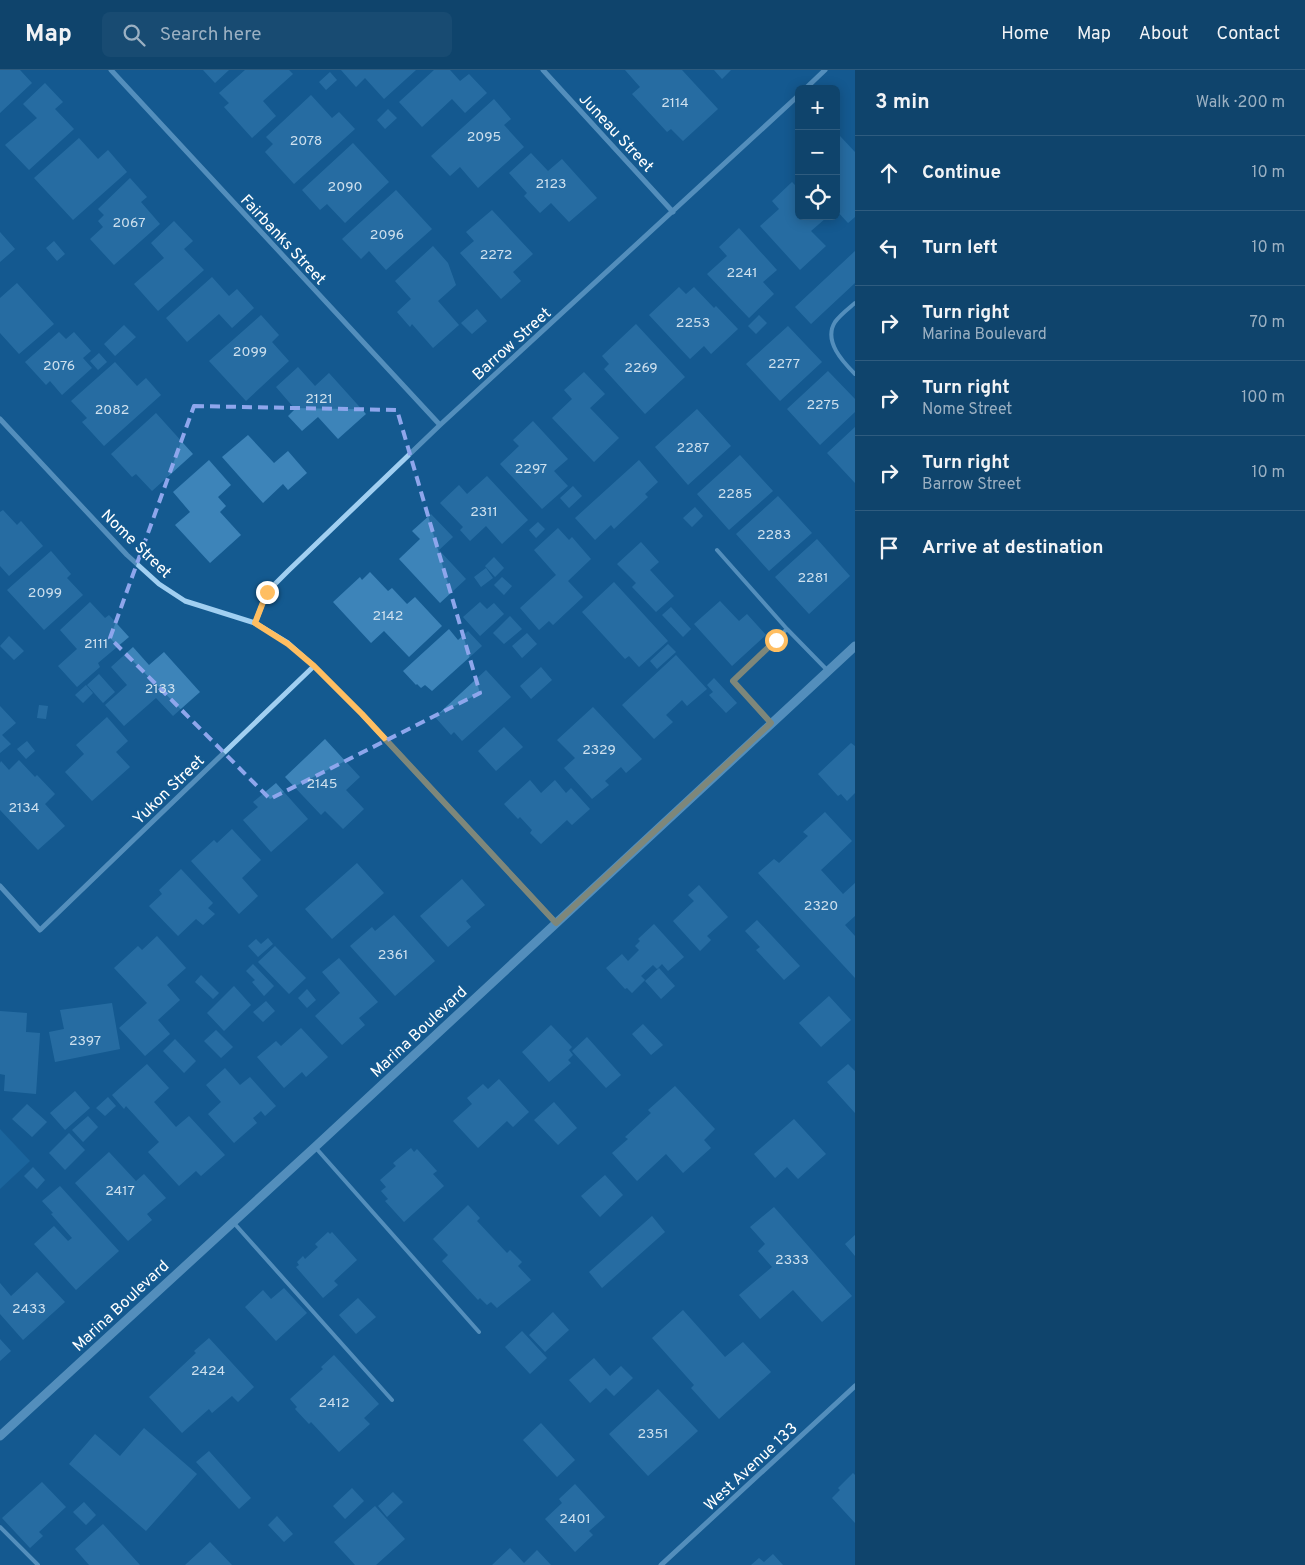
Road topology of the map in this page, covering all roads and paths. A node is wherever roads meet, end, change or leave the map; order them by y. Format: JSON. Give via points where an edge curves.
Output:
{"nodes":[{"id":1,"x":111,"y":70,"type":"edge"},
{"id":2,"x":543,"y":70,"type":"edge"},
{"id":3,"x":825,"y":70,"type":"edge"},
{"id":4,"x":809,"y":85,"type":"edge"},
{"id":5,"x":795,"y":99,"type":"edge"},
{"id":6,"x":673,"y":212,"type":"junction"},
{"id":7,"x":855,"y":303,"type":"edge"},
{"id":8,"x":855,"y":374,"type":"edge"},
{"id":9,"x":0,"y":419,"type":"edge"},
{"id":10,"x":440,"y":425,"type":"junction"},
{"id":11,"x":718,"y":550,"type":"dead end"},
{"id":12,"x":255,"y":623,"type":"junction"},
{"id":13,"x":787,"y":629,"type":"junction"},
{"id":14,"x":855,"y":646,"type":"edge"},
{"id":15,"x":314,"y":666,"type":"junction"},
{"id":16,"x":828,"y":671,"type":"junction"},
{"id":17,"x":771,"y":723,"type":"junction"},
{"id":18,"x":0,"y":886,"type":"edge"},
{"id":19,"x":556,"y":923,"type":"junction"},
{"id":20,"x":315,"y":1147,"type":"junction"},
{"id":21,"x":233,"y":1222,"type":"junction"},
{"id":22,"x":479,"y":1332,"type":"dead end"},
{"id":23,"x":855,"y":1386,"type":"edge"},
{"id":24,"x":392,"y":1400,"type":"dead end"},
{"id":25,"x":0,"y":1436,"type":"edge"},
{"id":26,"x":0,"y":1527,"type":"edge"},
{"id":27,"x":38,"y":1565,"type":"edge"},
{"id":28,"x":661,"y":1565,"type":"edge"}],
"edges":[{"from":1,"to":10,"type":"street","name":"Fairbanks Street"},
{"from":2,"to":6,"type":"street","name":"Juneau Street"},
{"from":3,"to":4,"type":"street"},
{"from":5,"to":6,"type":"street","name":"Barrow Street"},
{"from":6,"to":10,"type":"street","name":"Barrow Street"},
{"from":7,"to":8,"type":"lane","via":[[832,329],[836,351]]},
{"from":9,"to":12,"type":"street","name":"Nome Street","via":[[126,555],[159,584],[185,601]]},
{"from":10,"to":12,"type":"street","name":"Barrow Street","via":[[267,592]]},
{"from":11,"to":13,"type":"lane"},
{"from":12,"to":15,"type":"street","name":"Nome Street"},
{"from":13,"to":16,"type":"lane"},
{"from":13,"to":17,"type":"lane","via":[[733,681]]},
{"from":14,"to":16,"type":"street","name":"Marina Boulevard"},
{"from":15,"to":18,"type":"street","name":"Yukon Street","via":[[40,930]]},
{"from":15,"to":19,"type":"street","name":"Nome Street"},
{"from":16,"to":17,"type":"street","name":"Marina Boulevard"},
{"from":17,"to":19,"type":"street","name":"Marina Boulevard"},
{"from":19,"to":20,"type":"street","name":"Marina Boulevard"},
{"from":20,"to":21,"type":"street","name":"Marina Boulevard"},
{"from":20,"to":22,"type":"lane"},
{"from":21,"to":24,"type":"lane"},
{"from":21,"to":25,"type":"street","name":"Marina Boulevard"},
{"from":23,"to":28,"type":"street","name":"West Avenue 133"},
{"from":26,"to":27,"type":"lane"}]}
